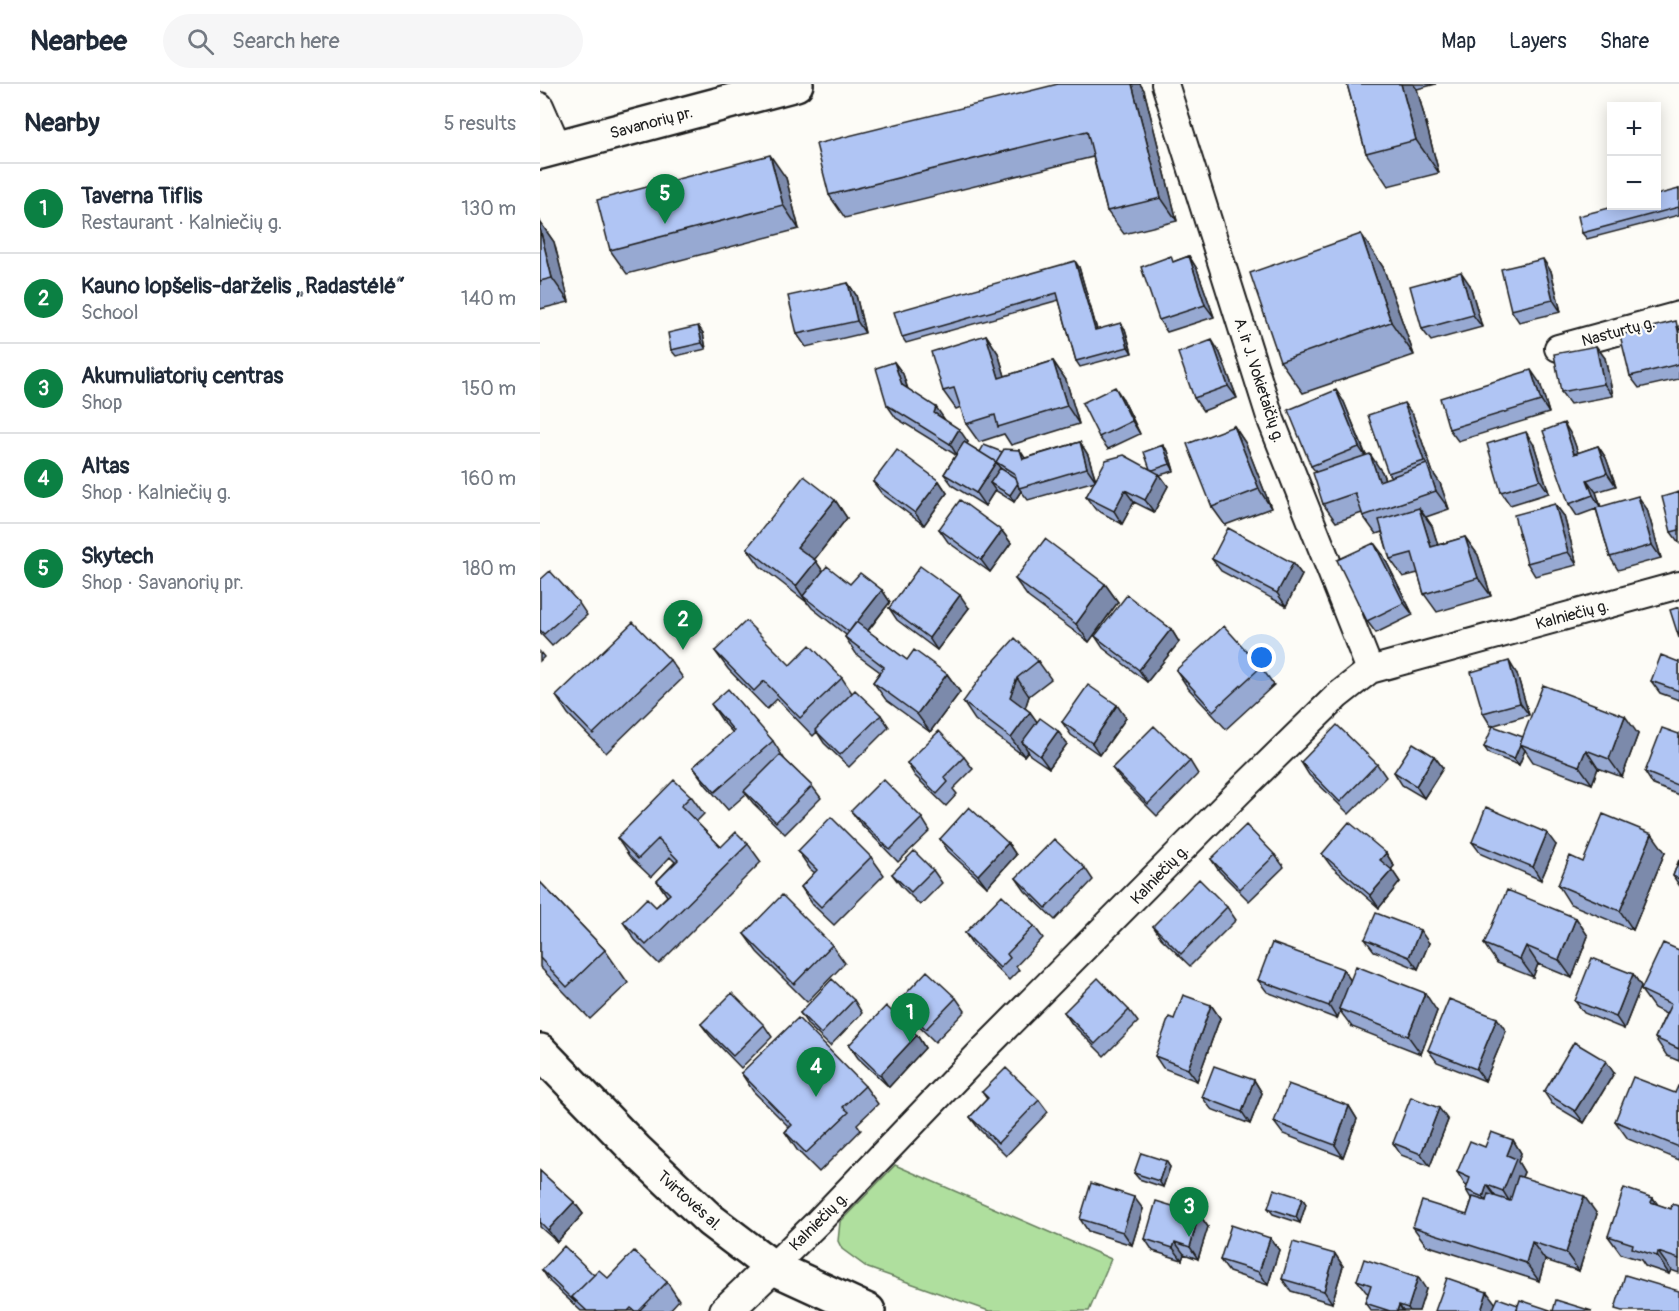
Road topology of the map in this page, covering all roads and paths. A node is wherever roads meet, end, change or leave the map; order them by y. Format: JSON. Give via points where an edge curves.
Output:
{"nodes":[{"id":1,"x":796,"y":84,"type":"edge"},
{"id":2,"x":1165,"y":84,"type":"edge"},
{"id":3,"x":540,"y":106,"type":"edge"},
{"id":4,"x":549,"y":149,"type":"edge"},
{"id":5,"x":1679,"y":315,"type":"edge"},
{"id":6,"x":1558,"y":348,"type":"dead end"},
{"id":7,"x":1679,"y":585,"type":"edge"},
{"id":8,"x":1370,"y":670,"type":"junction"},
{"id":9,"x":540,"y":1051,"type":"edge"},
{"id":10,"x":772,"y":1267,"type":"junction"},
{"id":11,"x":726,"y":1311,"type":"edge"},
{"id":12,"x":868,"y":1311,"type":"edge"}],
"edges":[{"from":1,"to":4,"type":"main road","name":"Savanorių pr."},
{"from":2,"to":8,"type":"street","name":"A. ir J. Vokietaičių g.","via":[[1271,420]]},
{"from":3,"to":4,"type":"street"},
{"from":5,"to":6,"type":"street","name":"Nasturtų g."},
{"from":7,"to":8,"type":"street","name":"Kalniečių g."},
{"from":8,"to":10,"type":"street","name":"Kalniečių g.","via":[[1337,696],[1240,791]]},
{"from":9,"to":10,"type":"main road","name":"Tvirtovės al.","via":[[710,1220]]},
{"from":10,"to":11,"type":"street","name":"Kalniečių g."},
{"from":10,"to":12,"type":"main road","name":"Tvirtovės al."}]}
